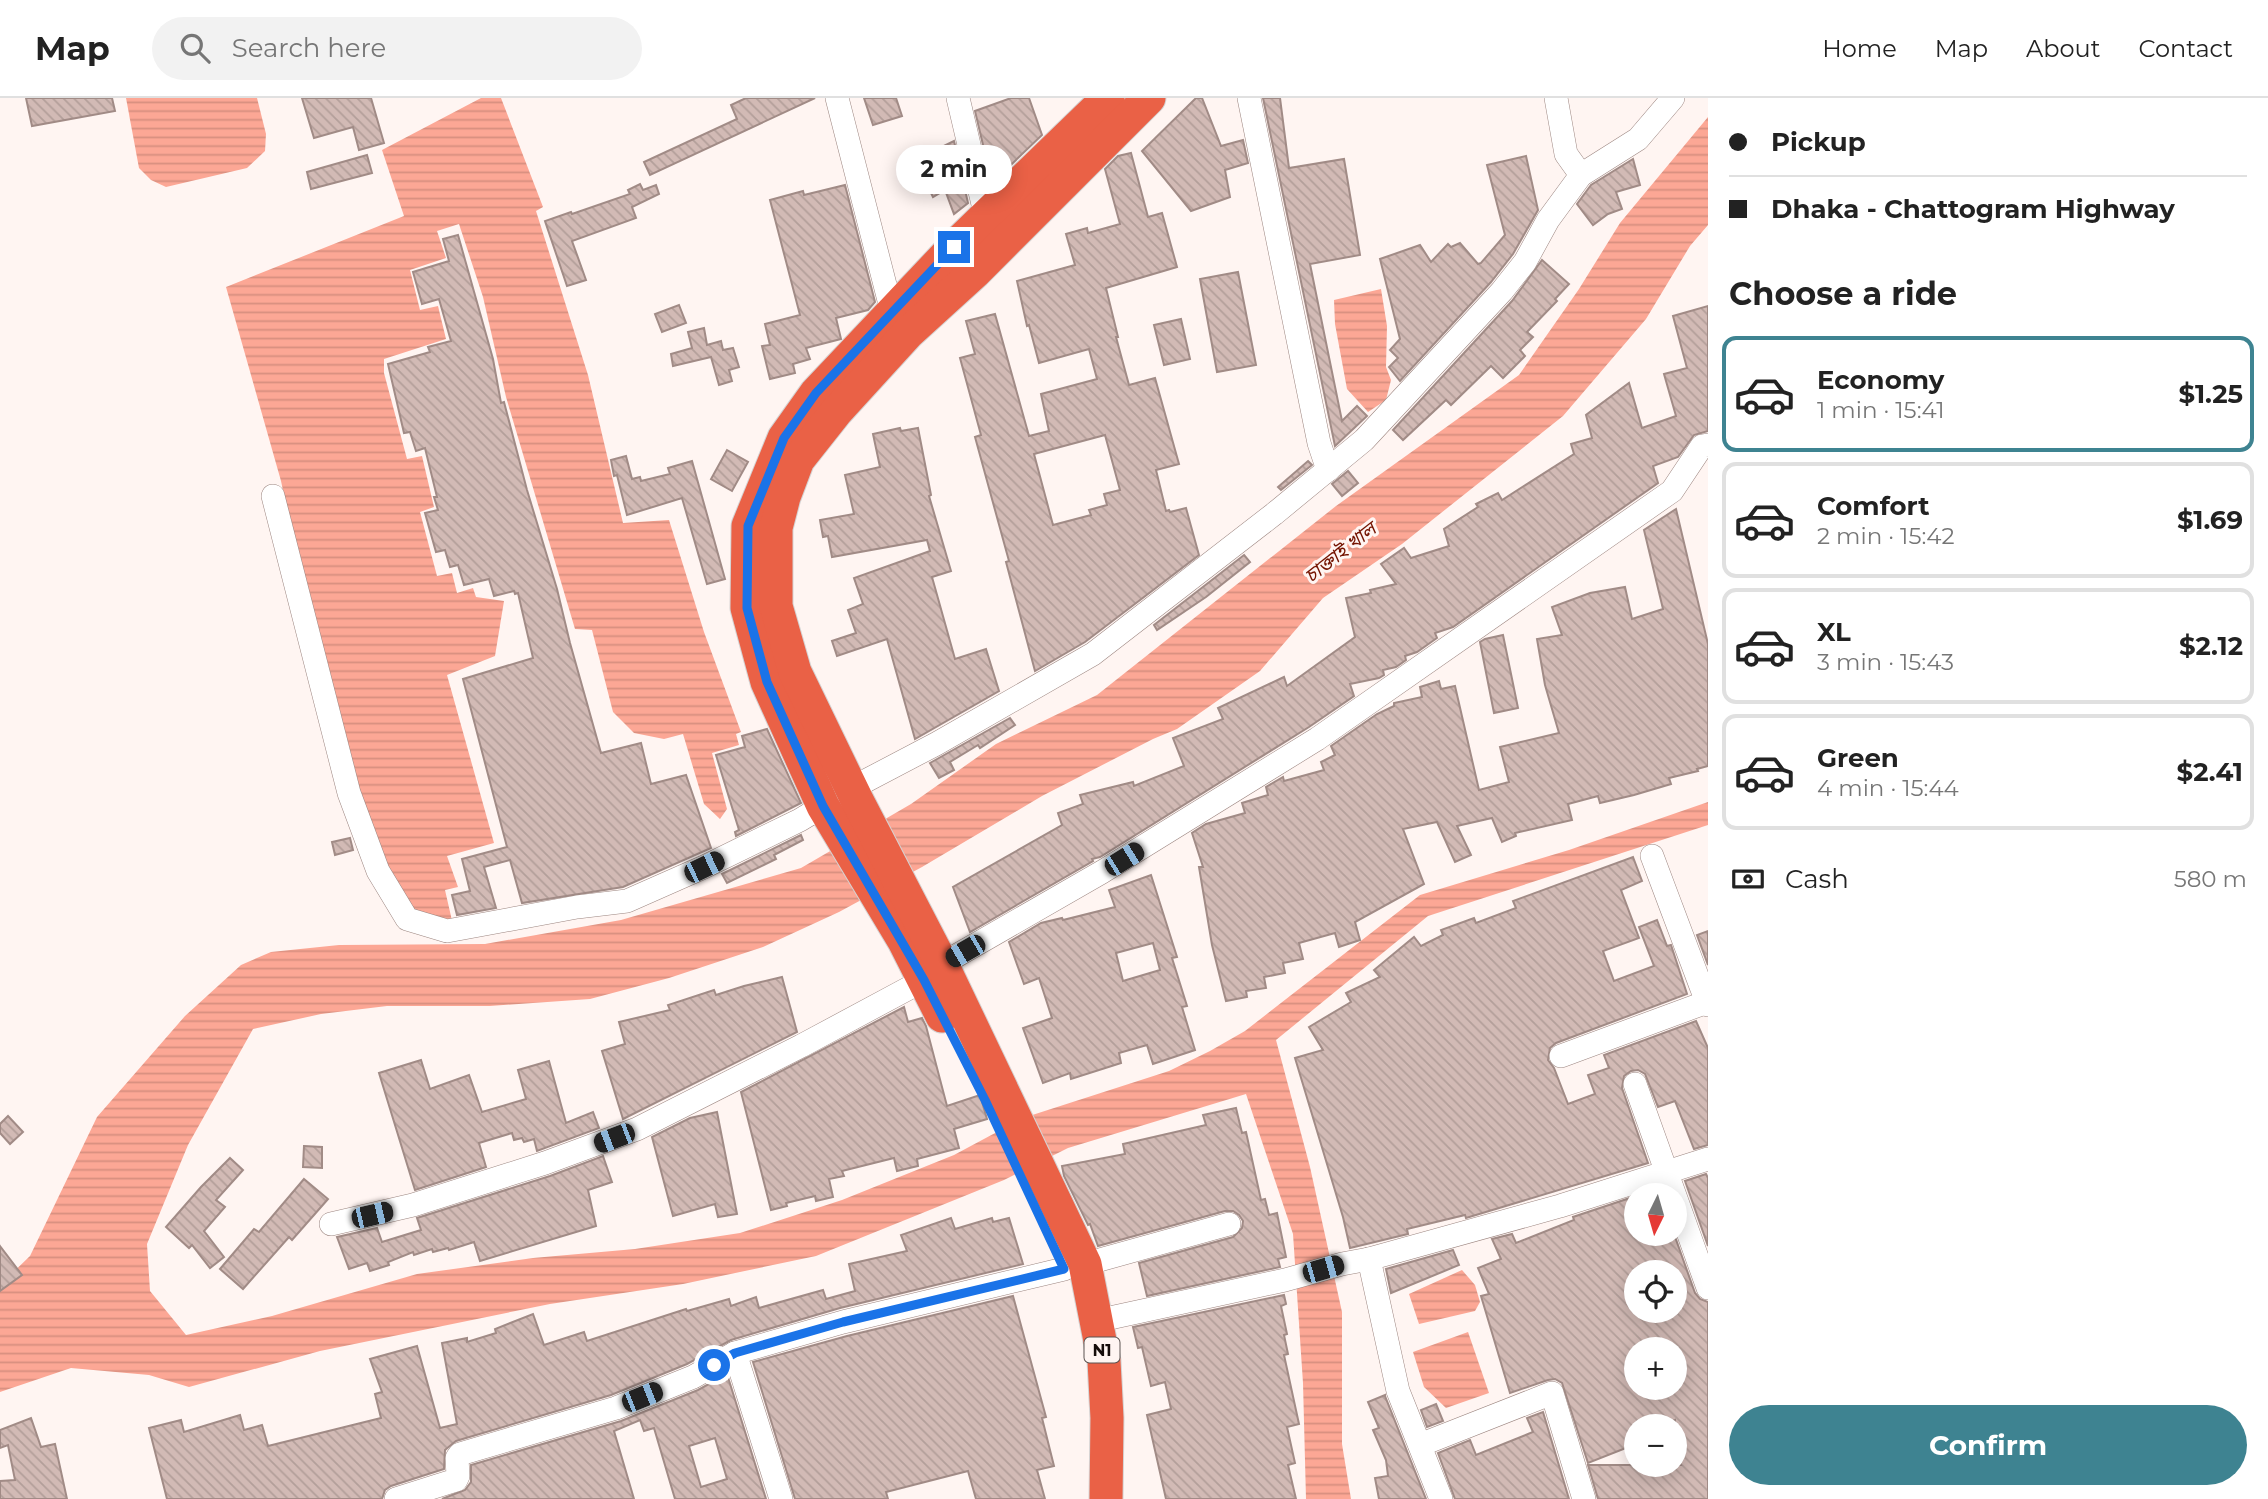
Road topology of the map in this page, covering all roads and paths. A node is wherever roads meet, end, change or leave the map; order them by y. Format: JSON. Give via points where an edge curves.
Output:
{"nodes":[{"id":1,"x":837,"y":98,"type":"edge"},
{"id":2,"x":958,"y":98,"type":"edge"},
{"id":3,"x":1108,"y":98,"type":"edge"},
{"id":4,"x":1149,"y":98,"type":"edge"},
{"id":5,"x":1249,"y":98,"type":"edge"},
{"id":6,"x":1556,"y":98,"type":"edge"},
{"id":7,"x":1673,"y":98,"type":"edge"},
{"id":8,"x":1581,"y":175,"type":"junction"},
{"id":9,"x":986,"y":217,"type":"junction"},
{"id":10,"x":964,"y":259,"type":"junction"},
{"id":11,"x":892,"y":312,"type":"junction"},
{"id":12,"x":1708,"y":445,"type":"edge"},
{"id":13,"x":1328,"y":470,"type":"junction"},
{"id":14,"x":273,"y":496,"type":"dead end"},
{"id":15,"x":840,"y":802,"type":"junction"},
{"id":16,"x":1652,"y":856,"type":"dead end"},
{"id":17,"x":933,"y":972,"type":"junction"},
{"id":18,"x":1707,"y":1003,"type":"edge"},
{"id":19,"x":1561,"y":1056,"type":"dead end"},
{"id":20,"x":1635,"y":1084,"type":"dead end"},
{"id":21,"x":1708,"y":1159,"type":"edge"},
{"id":22,"x":1668,"y":1171,"type":"junction"},
{"id":23,"x":331,"y":1224,"type":"dead end"},
{"id":24,"x":1229,"y":1224,"type":"dead end"},
{"id":25,"x":1369,"y":1259,"type":"junction"},
{"id":26,"x":1074,"y":1266,"type":"junction"},
{"id":27,"x":1708,"y":1288,"type":"edge"},
{"id":28,"x":1096,"y":1321,"type":"junction"},
{"id":29,"x":735,"y":1353,"type":"junction"},
{"id":30,"x":1420,"y":1445,"type":"junction"},
{"id":31,"x":396,"y":1499,"type":"edge"},
{"id":32,"x":781,"y":1499,"type":"edge"},
{"id":33,"x":1084,"y":1499,"type":"edge"},
{"id":34,"x":1106,"y":1499,"type":"edge"},
{"id":35,"x":1441,"y":1499,"type":"edge"},
{"id":36,"x":1584,"y":1499,"type":"edge"}],
"edges":[{"from":1,"to":11,"type":"street"},
{"from":2,"to":9,"type":"street"},
{"from":3,"to":9,"type":"highway","number":"N1"},
{"from":4,"to":10,"type":"highway","number":"N1"},
{"from":5,"to":13,"type":"street"},
{"from":6,"to":8,"type":"street","via":[[1566,154]]},
{"from":7,"to":8,"type":"street","via":[[1639,139]]},
{"from":8,"to":13,"type":"street","via":[[1502,291],[1364,440]]},
{"from":9,"to":10,"type":"highway","number":"N1"},
{"from":10,"to":11,"type":"highway","number":"N1"},
{"from":10,"to":15,"type":"highway","number":"N1","via":[[909,332],[798,460],[776,528],[776,606]]},
{"from":11,"to":15,"type":"highway","number":"N1","via":[[816,393],[784,438],[748,526],[747,608],[767,682]]},
{"from":12,"to":17,"type":"street","via":[[1702,446],[1672,491],[1317,739]]},
{"from":13,"to":15,"type":"street","via":[[1093,654]]},
{"from":14,"to":15,"type":"street","via":[[349,793],[378,871],[407,919],[447,931],[627,901]]},
{"from":15,"to":17,"type":"highway","number":"N1"},
{"from":16,"to":18,"type":"street"},
{"from":17,"to":23,"type":"street","via":[[801,1046],[637,1129],[413,1205]]},
{"from":17,"to":26,"type":"highway","number":"N1"},
{"from":18,"to":19,"type":"street"},
{"from":20,"to":22,"type":"street"},
{"from":21,"to":22,"type":"street"},
{"from":22,"to":25,"type":"street"},
{"from":22,"to":27,"type":"street"},
{"from":24,"to":26,"type":"street"},
{"from":25,"to":28,"type":"street"},
{"from":25,"to":30,"type":"street","via":[[1398,1391]]},
{"from":26,"to":28,"type":"highway","number":"N1"},
{"from":26,"to":29,"type":"street"},
{"from":26,"to":33,"type":"highway","number":"N1","via":[[1086,1415]]},
{"from":28,"to":34,"type":"highway","number":"N1","via":[[1104,1361]]},
{"from":29,"to":31,"type":"street","via":[[693,1377],[616,1408],[460,1454],[456,1480]]},
{"from":29,"to":32,"type":"street"},
{"from":30,"to":35,"type":"street"},
{"from":30,"to":36,"type":"street","via":[[1552,1393]]}]}
